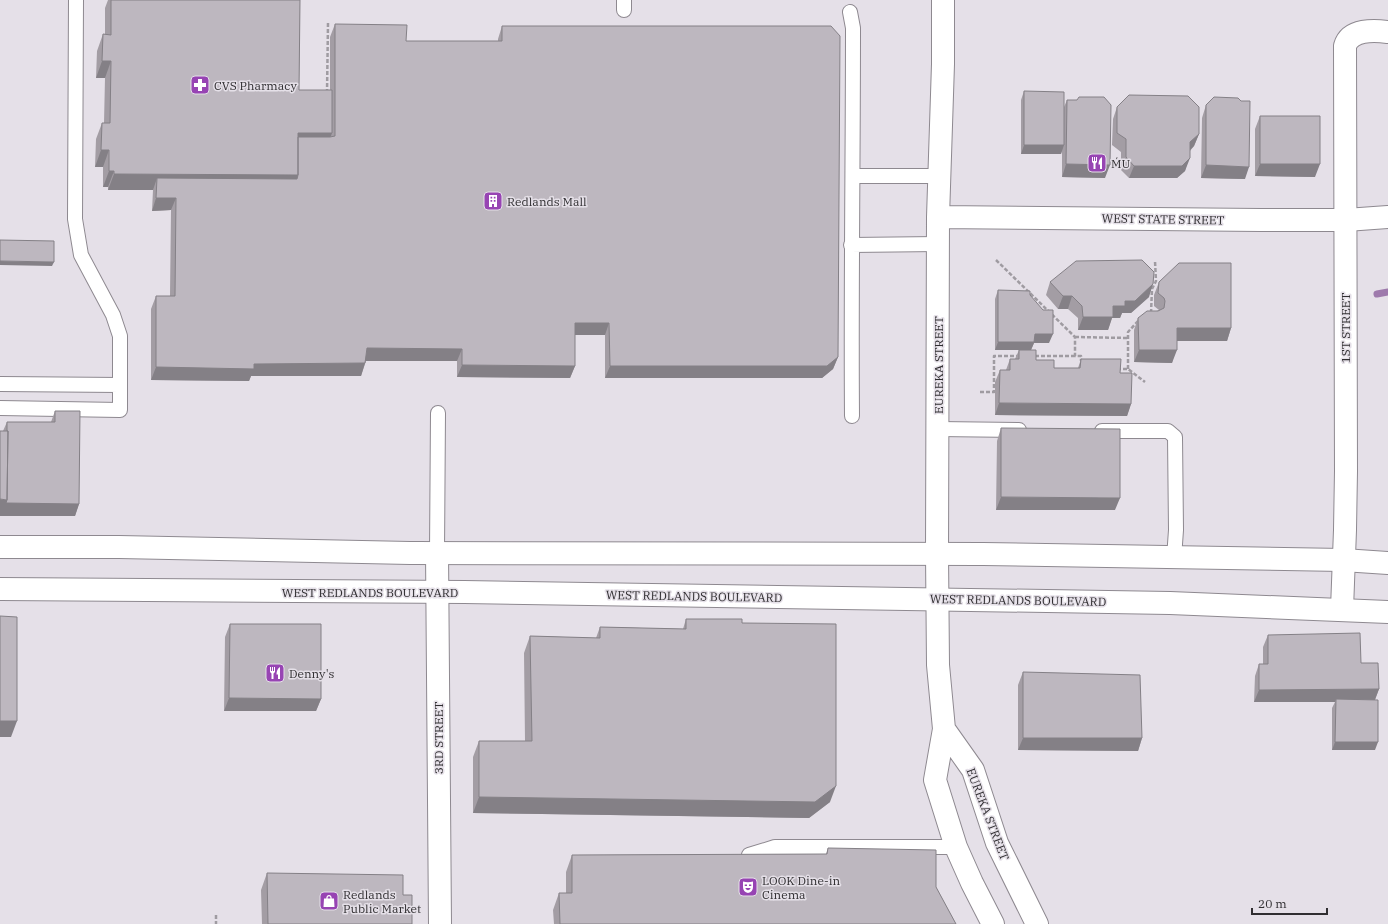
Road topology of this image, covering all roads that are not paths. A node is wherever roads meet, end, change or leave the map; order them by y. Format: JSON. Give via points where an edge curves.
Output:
{"nodes":[{"id":1,"x":76,"y":0,"type":"edge"},
{"id":2,"x":943,"y":0,"type":"edge"},
{"id":3,"x":850,"y":12,"type":"dead end"},
{"id":4,"x":1388,"y":32,"type":"edge"},
{"id":5,"x":853,"y":176,"type":"junction"},
{"id":6,"x":938,"y":176,"type":"junction"},
{"id":7,"x":938,"y":217,"type":"junction"},
{"id":8,"x":1388,"y":217,"type":"edge"},
{"id":9,"x":1346,"y":220,"type":"junction"},
{"id":10,"x":938,"y":244,"type":"junction"},
{"id":11,"x":851,"y":245,"type":"junction"},
{"id":12,"x":0,"y":384,"type":"edge"},
{"id":13,"x":119,"y":390,"type":"junction"},
{"id":14,"x":0,"y":394,"type":"edge"},
{"id":15,"x":0,"y":408,"type":"edge"},
{"id":16,"x":438,"y":412,"type":"dead end"},
{"id":17,"x":852,"y":416,"type":"dead end"},
{"id":18,"x":938,"y":429,"type":"junction"},
{"id":19,"x":1034,"y":430,"type":"edge"},
{"id":20,"x":1089,"y":430,"type":"edge"},
{"id":21,"x":0,"y":547,"type":"edge"},
{"id":22,"x":437,"y":552,"type":"junction"},
{"id":23,"x":936,"y":554,"type":"junction"},
{"id":24,"x":1174,"y":558,"type":"junction"},
{"id":25,"x":1343,"y":560,"type":"junction"},
{"id":26,"x":1388,"y":564,"type":"edge"},
{"id":27,"x":0,"y":589,"type":"edge"},
{"id":28,"x":438,"y":592,"type":"junction"},
{"id":29,"x":937,"y":599,"type":"junction"},
{"id":30,"x":1342,"y":609,"type":"junction"},
{"id":31,"x":1388,"y":612,"type":"edge"},
{"id":32,"x":944,"y":729,"type":"junction"},
{"id":33,"x":956,"y":847,"type":"junction"},
{"id":34,"x":749,"y":855,"type":"edge"},
{"id":35,"x":440,"y":924,"type":"edge"},
{"id":36,"x":993,"y":924,"type":"edge"},
{"id":37,"x":1037,"y":924,"type":"edge"}],
"edges":[{"from":1,"to":13,"type":"lane","via":[[75,219],[83,261],[113,315],[120,336]]},
{"from":2,"to":6,"type":"main road","name":"EUREKA STREET"},
{"from":3,"to":5,"type":"lane","via":[[853,28]]},
{"from":4,"to":9,"type":"main road","name":"1ST STREET","via":[[1364,32],[1349,38],[1345,46]]},
{"from":5,"to":6,"type":"lane"},
{"from":5,"to":11,"type":"lane"},
{"from":6,"to":7,"type":"main road","name":"EUREKA STREET"},
{"from":7,"to":9,"type":"main road","name":"WEST STATE STREET"},
{"from":7,"to":10,"type":"main road","name":"EUREKA STREET"},
{"from":8,"to":9,"type":"main road","name":"WEST STATE STREET"},
{"from":9,"to":25,"type":"main road","name":"1ST STREET"},
{"from":10,"to":11,"type":"lane"},
{"from":10,"to":18,"type":"main road","name":"EUREKA STREET"},
{"from":11,"to":17,"type":"lane"},
{"from":12,"to":13,"type":"lane"},
{"from":13,"to":14,"type":"lane"},
{"from":13,"to":15,"type":"lane","via":[[120,410]]},
{"from":16,"to":22,"type":"lane"},
{"from":18,"to":19,"type":"lane"},
{"from":18,"to":23,"type":"main road","name":"EUREKA STREET"},
{"from":20,"to":24,"type":"lane","via":[[1168,431],[1174,437]]},
{"from":21,"to":22,"type":"main road"},
{"from":22,"to":23,"type":"main road"},
{"from":22,"to":28,"type":"main road","name":"3RD STREET"},
{"from":23,"to":24,"type":"main road"},
{"from":23,"to":29,"type":"main road","name":"EUREKA STREET"},
{"from":24,"to":25,"type":"main road"},
{"from":25,"to":26,"type":"main road"},
{"from":25,"to":30,"type":"main road","name":"1ST STREET"},
{"from":27,"to":28,"type":"main road","name":"WEST REDLANDS BOULEVARD"},
{"from":28,"to":29,"type":"main road","name":"WEST REDLANDS BOULEVARD"},
{"from":28,"to":35,"type":"main road","name":"3RD STREET"},
{"from":29,"to":30,"type":"main road","name":"WEST REDLANDS BOULEVARD"},
{"from":29,"to":32,"type":"main road","name":"EUREKA STREET","via":[[938,665]]},
{"from":30,"to":31,"type":"main road","name":"WEST REDLANDS BOULEVARD"},
{"from":32,"to":33,"type":"main road","name":"EUREKA STREET","via":[[935,780]]},
{"from":32,"to":37,"type":"main road","name":"EUREKA STREET","via":[[973,770],[997,843]]},
{"from":33,"to":34,"type":"lane","via":[[775,847]]},
{"from":33,"to":36,"type":"main road","name":"EUREKA STREET"}]}
